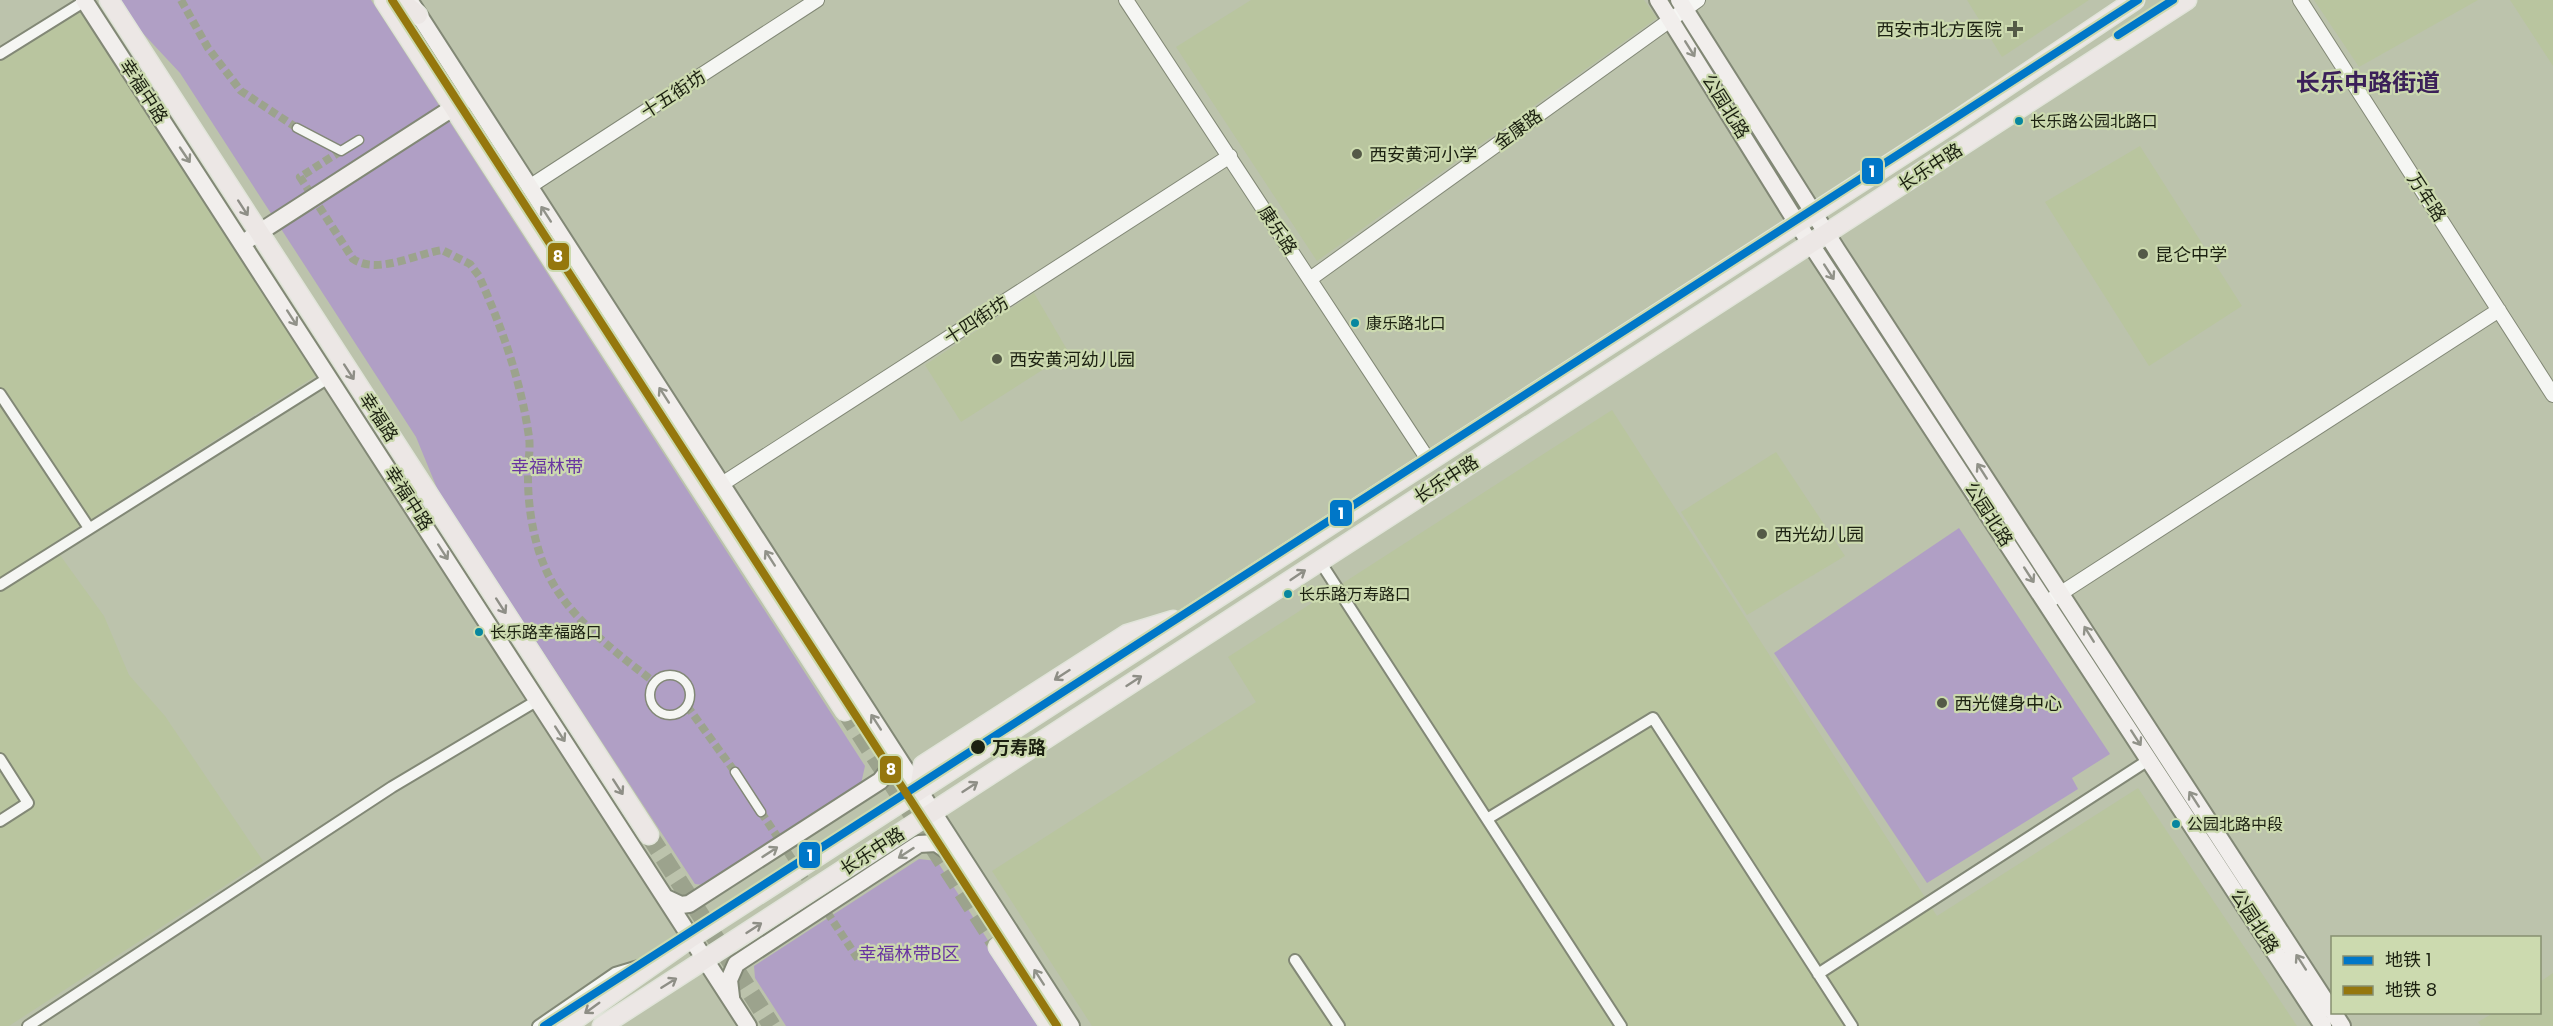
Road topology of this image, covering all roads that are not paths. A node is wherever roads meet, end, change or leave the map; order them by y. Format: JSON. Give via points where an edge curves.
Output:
{"nodes":[{"id":1,"x":85,"y":0,"type":"edge"},
{"id":2,"x":384,"y":0,"type":"edge"},
{"id":3,"x":400,"y":0,"type":"edge"},
{"id":4,"x":817,"y":0,"type":"edge"},
{"id":5,"x":1126,"y":0,"type":"edge"},
{"id":6,"x":1658,"y":0,"type":"edge"},
{"id":7,"x":2134,"y":0,"type":"edge"},
{"id":8,"x":2187,"y":0,"type":"edge"},
{"id":9,"x":2300,"y":0,"type":"edge"},
{"id":10,"x":1687,"y":3,"type":"edge"},
{"id":11,"x":111,"y":4,"type":"edge"},
{"id":12,"x":413,"y":8,"type":"edge"},
{"id":13,"x":1671,"y":20,"type":"junction"},
{"id":14,"x":0,"y":54,"type":"edge"},
{"id":15,"x":470,"y":97,"type":"junction"},
{"id":16,"x":453,"y":108,"type":"junction"},
{"id":17,"x":297,"y":128,"type":"tunnel mouth"},
{"id":18,"x":171,"y":134,"type":"junction"},
{"id":19,"x":359,"y":140,"type":"dead end"},
{"id":20,"x":1230,"y":156,"type":"junction"},
{"id":21,"x":529,"y":187,"type":"junction"},
{"id":22,"x":1814,"y":212,"type":"junction"},
{"id":23,"x":1797,"y":223,"type":"junction"},
{"id":24,"x":251,"y":237,"type":"junction"},
{"id":25,"x":1819,"y":238,"type":"junction"},
{"id":26,"x":584,"y":271,"type":"junction"},
{"id":27,"x":1310,"y":279,"type":"junction"},
{"id":28,"x":2499,"y":310,"type":"junction"},
{"id":29,"x":2547,"y":373,"type":"edge"},
{"id":30,"x":330,"y":377,"type":"junction"},
{"id":31,"x":629,"y":378,"type":"junction"},
{"id":32,"x":0,"y":394,"type":"edge"},
{"id":33,"x":2553,"y":394,"type":"edge"},
{"id":34,"x":1429,"y":461,"type":"junction"},
{"id":35,"x":722,"y":484,"type":"junction"},
{"id":36,"x":89,"y":528,"type":"junction"},
{"id":37,"x":1319,"y":560,"type":"junction"},
{"id":38,"x":1245,"y":580,"type":"junction"},
{"id":39,"x":0,"y":585,"type":"edge"},
{"id":40,"x":2062,"y":592,"type":"junction"},
{"id":41,"x":1259,"y":601,"type":"junction"},
{"id":42,"x":2047,"y":602,"type":"junction"},
{"id":43,"x":650,"y":691,"type":"joint"},
{"id":44,"x":538,"y":700,"type":"junction"},
{"id":45,"x":845,"y":711,"type":"tunnel mouth"},
{"id":46,"x":889,"y":743,"type":"junction"},
{"id":47,"x":0,"y":759,"type":"edge"},
{"id":48,"x":2150,"y":759,"type":"junction"},
{"id":49,"x":735,"y":772,"type":"tunnel mouth"},
{"id":50,"x":919,"y":789,"type":"junction"},
{"id":51,"x":933,"y":811,"type":"junction"},
{"id":52,"x":760,"y":812,"type":"tunnel mouth"},
{"id":53,"x":1487,"y":819,"type":"junction"},
{"id":54,"x":0,"y":821,"type":"edge"},
{"id":55,"x":649,"y":835,"type":"tunnel mouth"},
{"id":56,"x":972,"y":871,"type":"junction"},
{"id":57,"x":666,"y":898,"type":"junction"},
{"id":58,"x":691,"y":938,"type":"junction"},
{"id":59,"x":998,"y":947,"type":"tunnel mouth"},
{"id":60,"x":660,"y":960,"type":"junction"},
{"id":61,"x":705,"y":960,"type":"junction"},
{"id":62,"x":1295,"y":960,"type":"dead end"},
{"id":63,"x":1818,"y":974,"type":"junction"},
{"id":64,"x":733,"y":1002,"type":"junction"},
{"id":65,"x":2331,"y":1009,"type":"edge"},
{"id":66,"x":28,"y":1026,"type":"edge"},
{"id":67,"x":538,"y":1026,"type":"edge"},
{"id":68,"x":566,"y":1026,"type":"edge"},
{"id":69,"x":602,"y":1026,"type":"edge"},
{"id":70,"x":748,"y":1026,"type":"edge"},
{"id":71,"x":1050,"y":1026,"type":"edge"},
{"id":72,"x":1071,"y":1026,"type":"edge"},
{"id":73,"x":1339,"y":1026,"type":"edge"},
{"id":74,"x":1621,"y":1026,"type":"edge"},
{"id":75,"x":1852,"y":1026,"type":"edge"},
{"id":76,"x":2323,"y":1026,"type":"edge"}],
"edges":[{"from":1,"to":14,"type":"street"},
{"from":1,"to":18,"type":"main road","name":"幸福中路"},
{"from":2,"to":16,"type":"main road"},
{"from":3,"to":12,"type":"main road"},
{"from":4,"to":21,"type":"street","name":"十五街坊"},
{"from":5,"to":20,"type":"street","name":"康乐路"},
{"from":6,"to":13,"type":"main road","name":"公园北路"},
{"from":7,"to":22,"type":"main road","name":"长乐中路"},
{"from":8,"to":25,"type":"main road","name":"长乐中路"},
{"from":9,"to":28,"type":"street","name":"万年路"},
{"from":10,"to":13,"type":"street","name":"金康路"},
{"from":10,"to":22,"type":"main road","name":"公园北路"},
{"from":11,"to":18,"type":"main road"},
{"from":11,"to":24,"type":"main road","name":"幸福路","one_way":true},
{"from":12,"to":15,"type":"main road"},
{"from":13,"to":23,"type":"main road","name":"公园北路","one_way":true},
{"from":13,"to":27,"type":"street","name":"金康路"},
{"from":15,"to":16,"type":"main road"},
{"from":15,"to":21,"type":"main road"},
{"from":16,"to":24,"type":"main road"},
{"from":16,"to":31,"type":"main road"},
{"from":17,"to":19,"type":"street","via":[[341,151]]},
{"from":18,"to":24,"type":"main road","name":"幸福中路","one_way":true},
{"from":20,"to":27,"type":"street","name":"康乐路"},
{"from":20,"to":35,"type":"street","name":"十四街坊"},
{"from":26,"to":21,"type":"main road","one_way":true},
{"from":22,"to":23,"type":"main road","name":"长乐中路"},
{"from":22,"to":25,"type":"main road","name":"公园北路"},
{"from":23,"to":25,"type":"main road","name":"公园北路"},
{"from":23,"to":34,"type":"main road","name":"长乐中路"},
{"from":24,"to":30,"type":"main road","name":"幸福中路","one_way":true},
{"from":24,"to":55,"type":"main road","name":"幸福路","one_way":true},
{"from":25,"to":37,"type":"main road","name":"长乐中路"},
{"from":40,"to":25,"type":"main road","name":"公园北路","one_way":true},
{"from":25,"to":42,"type":"main road","name":"公园北路","one_way":true},
{"from":26,"to":31,"type":"main road"},
{"from":35,"to":26,"type":"main road","one_way":true},
{"from":27,"to":34,"type":"street","name":"康乐路"},
{"from":28,"to":29,"type":"street","name":"万年路"},
{"from":28,"to":40,"type":"street"},
{"from":29,"to":33,"type":"street","name":"万年路"},
{"from":30,"to":36,"type":"street"},
{"from":30,"to":44,"type":"main road","name":"幸福中路","one_way":true},
{"from":31,"to":45,"type":"main road"},
{"from":32,"to":36,"type":"street"},
{"from":34,"to":38,"type":"main road","name":"长乐中路"},
{"from":46,"to":35,"type":"main road","one_way":true},
{"from":36,"to":39,"type":"street"},
{"from":41,"to":37,"type":"main road","name":"长乐中路","one_way":true},
{"from":37,"to":53,"type":"street"},
{"from":38,"to":41,"type":"main road"},
{"from":38,"to":50,"type":"main road","name":"长乐中路","one_way":true},
{"from":40,"to":42,"type":"street"},
{"from":65,"to":40,"type":"main road","name":"公园北路","one_way":true},
{"from":51,"to":41,"type":"main road","name":"长乐中路","one_way":true},
{"from":42,"to":48,"type":"main road","name":"公园北路","one_way":true},
{"from":43,"to":43,"type":"street","via":[[652,704],[662,713],[676,714],[689,700],[686,682],[675,675],[657,679]]},
{"from":44,"to":57,"type":"main road","name":"幸福中路","one_way":true},
{"from":44,"to":66,"type":"street","via":[[392,788]]},
{"from":46,"to":50,"type":"main road"},
{"from":57,"to":46,"type":"main road","one_way":true,"via":[[681,905],[695,901],[880,781],[892,766]]},
{"from":47,"to":54,"type":"street","via":[[28,803]]},
{"from":48,"to":63,"type":"street"},
{"from":48,"to":76,"type":"main road","name":"公园北路"},
{"from":49,"to":52,"type":"street"},
{"from":50,"to":51,"type":"main road"},
{"from":50,"to":58,"type":"main road","name":"长乐中路"},
{"from":51,"to":56,"type":"main road"},
{"from":61,"to":51,"type":"main road","name":"长乐中路","one_way":true},
{"from":53,"to":63,"type":"street","via":[[1653,718]]},
{"from":53,"to":74,"type":"street"},
{"from":56,"to":64,"type":"main road","one_way":true,"via":[[936,843],[919,844],[736,964],[729,980]]},
{"from":72,"to":56,"type":"main road","one_way":true},
{"from":57,"to":58,"type":"main road","name":"幸福中路"},
{"from":58,"to":60,"type":"main road","name":"长乐中路"},
{"from":58,"to":61,"type":"main road","name":"幸福中路"},
{"from":59,"to":71,"type":"main road"},
{"from":60,"to":67,"type":"street","via":[[615,973]]},
{"from":60,"to":68,"type":"main road","name":"长乐中路","one_way":true},
{"from":61,"to":64,"type":"main road","name":"幸福中路"},
{"from":69,"to":61,"type":"main road","name":"长乐中路","one_way":true},
{"from":62,"to":73,"type":"street"},
{"from":63,"to":75,"type":"street"},
{"from":64,"to":70,"type":"main road","name":"幸福中路"}]}
